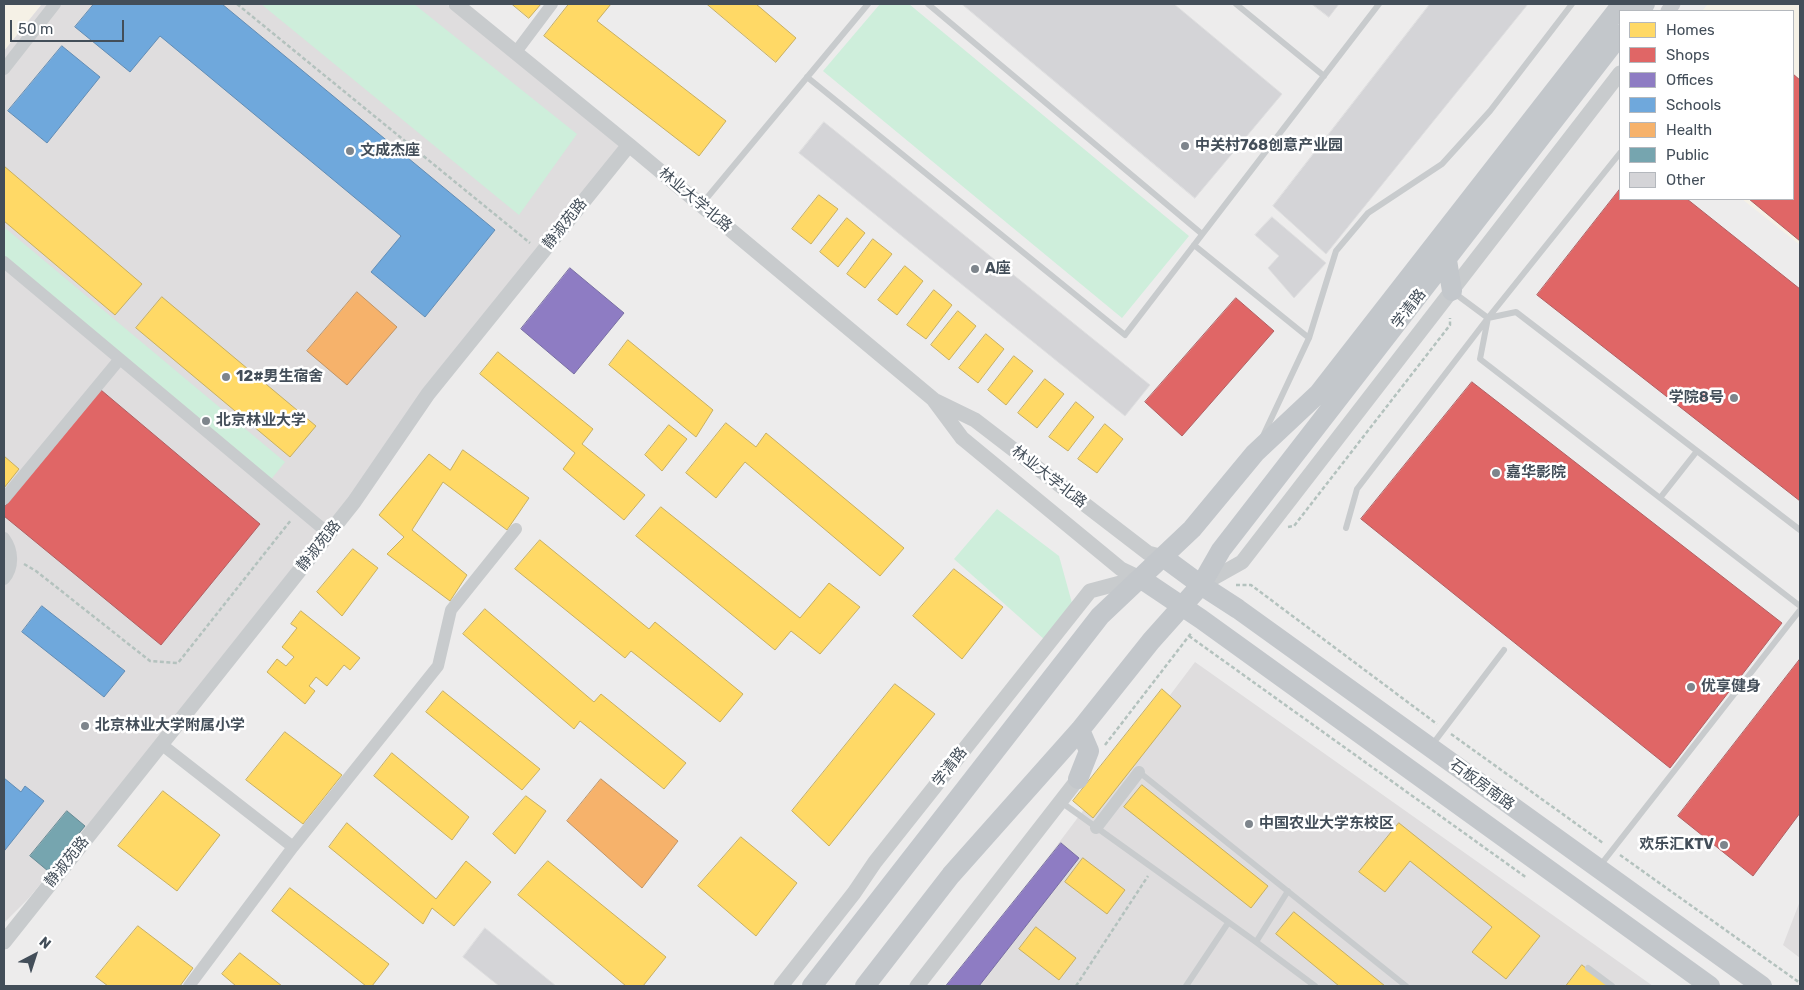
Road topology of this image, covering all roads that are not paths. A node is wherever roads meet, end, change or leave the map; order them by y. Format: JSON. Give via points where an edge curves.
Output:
{"nodes":[{"id":1,"x":54,"y":4,"type":"edge"},
{"id":2,"x":456,"y":4,"type":"edge"},
{"id":3,"x":552,"y":4,"type":"edge"},
{"id":4,"x":868,"y":4,"type":"edge"},
{"id":5,"x":928,"y":4,"type":"edge"},
{"id":6,"x":1236,"y":4,"type":"edge"},
{"id":7,"x":1379,"y":4,"type":"edge"},
{"id":8,"x":1572,"y":4,"type":"edge"},
{"id":9,"x":1622,"y":4,"type":"edge"},
{"id":10,"x":1619,"y":36,"type":"edge"},
{"id":11,"x":516,"y":52,"type":"junction"},
{"id":12,"x":4,"y":70,"type":"edge"},
{"id":13,"x":1619,"y":73,"type":"edge"},
{"id":14,"x":1324,"y":76,"type":"junction"},
{"id":15,"x":807,"y":77,"type":"junction"},
{"id":16,"x":629,"y":145,"type":"junction"},
{"id":17,"x":1619,"y":154,"type":"edge"},
{"id":18,"x":701,"y":205,"type":"junction"},
{"id":19,"x":1202,"y":234,"type":"junction"},
{"id":20,"x":1194,"y":245,"type":"junction"},
{"id":21,"x":1447,"y":260,"type":"junction"},
{"id":22,"x":4,"y":262,"type":"edge"},
{"id":23,"x":1452,"y":291,"type":"junction"},
{"id":24,"x":1488,"y":318,"type":"junction"},
{"id":25,"x":1309,"y":338,"type":"junction"},
{"id":26,"x":119,"y":360,"type":"junction"},
{"id":27,"x":933,"y":399,"type":"junction"},
{"id":28,"x":1697,"y":451,"type":"junction"},
{"id":29,"x":1255,"y":453,"type":"junction"},
{"id":30,"x":1660,"y":498,"type":"junction"},
{"id":31,"x":4,"y":500,"type":"edge"},
{"id":32,"x":1346,"y":528,"type":"dead end"},
{"id":33,"x":516,"y":529,"type":"dead end"},
{"id":34,"x":1800,"y":530,"type":"edge"},
{"id":35,"x":329,"y":534,"type":"junction"},
{"id":36,"x":4,"y":538,"type":"edge"},
{"id":37,"x":1163,"y":557,"type":"junction"},
{"id":38,"x":1140,"y":578,"type":"junction"},
{"id":39,"x":4,"y":579,"type":"edge"},
{"id":40,"x":1201,"y":585,"type":"junction"},
{"id":41,"x":1180,"y":606,"type":"junction"},
{"id":42,"x":1800,"y":606,"type":"edge"},
{"id":43,"x":1800,"y":610,"type":"edge"},
{"id":44,"x":1504,"y":650,"type":"dead end"},
{"id":45,"x":1080,"y":730,"type":"junction"},
{"id":46,"x":162,"y":744,"type":"junction"},
{"id":47,"x":1430,"y":747,"type":"junction"},
{"id":48,"x":1139,"y":772,"type":"joint"},
{"id":49,"x":1078,"y":779,"type":"joint"},
{"id":50,"x":1060,"y":801,"type":"junction"},
{"id":51,"x":1096,"y":828,"type":"junction"},
{"id":52,"x":293,"y":847,"type":"junction"},
{"id":53,"x":1598,"y":868,"type":"junction"},
{"id":54,"x":1288,"y":891,"type":"junction"},
{"id":55,"x":1228,"y":923,"type":"junction"},
{"id":56,"x":4,"y":942,"type":"edge"},
{"id":57,"x":1256,"y":942,"type":"junction"},
{"id":58,"x":1588,"y":968,"type":"dead end"},
{"id":59,"x":189,"y":986,"type":"edge"},
{"id":60,"x":781,"y":986,"type":"edge"},
{"id":61,"x":812,"y":986,"type":"edge"},
{"id":62,"x":865,"y":986,"type":"edge"},
{"id":63,"x":918,"y":986,"type":"edge"},
{"id":64,"x":1186,"y":986,"type":"edge"},
{"id":65,"x":1315,"y":986,"type":"edge"},
{"id":66,"x":1406,"y":986,"type":"edge"},
{"id":67,"x":1612,"y":986,"type":"edge"},
{"id":68,"x":1710,"y":986,"type":"edge"},
{"id":69,"x":1762,"y":986,"type":"edge"}],
"edges":[{"from":1,"to":12,"type":"street"},
{"from":2,"to":11,"type":"street","name":"林业大学北路"},
{"from":3,"to":11,"type":"street"},
{"from":4,"to":15,"type":"lane"},
{"from":5,"to":19,"type":"lane"},
{"from":6,"to":14,"type":"lane"},
{"from":7,"to":14,"type":"lane"},
{"from":8,"to":25,"type":"lane","name":"学清路","via":[[1490,111],[1442,164],[1368,213],[1336,252]]},
{"from":9,"to":29,"type":"main road","name":"学清路","via":[[1319,393]]},
{"from":10,"to":21,"type":"main road","name":"学清路"},
{"from":11,"to":16,"type":"street","name":"林业大学北路"},
{"from":13,"to":23,"type":"street","name":"学清路"},
{"from":14,"to":19,"type":"lane"},
{"from":15,"to":18,"type":"lane"},
{"from":15,"to":20,"type":"lane","via":[[1125,335]]},
{"from":16,"to":18,"type":"street","name":"林业大学北路"},
{"from":16,"to":35,"type":"street","name":"静淑苑路","via":[[428,394]]},
{"from":17,"to":24,"type":"lane"},
{"from":18,"to":27,"type":"street","name":"林业大学北路"},
{"from":19,"to":20,"type":"lane"},
{"from":20,"to":25,"type":"lane"},
{"from":21,"to":23,"type":"main road"},
{"from":21,"to":40,"type":"main road","name":"学清路","via":[[1221,550]]},
{"from":22,"to":26,"type":"street"},
{"from":23,"to":24,"type":"lane"},
{"from":23,"to":40,"type":"street","name":"学清路","via":[[1242,562]]},
{"from":24,"to":28,"type":"lane","via":[[1516,312]]},
{"from":24,"to":30,"type":"lane","via":[[1480,359]]},
{"from":24,"to":32,"type":"lane","via":[[1357,489]]},
{"from":25,"to":29,"type":"lane","name":"学清路"},
{"from":26,"to":31,"type":"street"},
{"from":26,"to":35,"type":"street"},
{"from":27,"to":37,"type":"street","name":"林业大学北路","via":[[975,420],[1148,553]]},
{"from":27,"to":38,"type":"street","name":"林业大学北路","via":[[962,438],[1121,569]]},
{"from":28,"to":30,"type":"lane"},
{"from":28,"to":34,"type":"lane"},
{"from":29,"to":37,"type":"main road","name":"学清路","via":[[1192,529]]},
{"from":30,"to":42,"type":"lane"},
{"from":33,"to":52,"type":"street","via":[[451,610],[438,666]]},
{"from":35,"to":46,"type":"street","name":"静淑苑路"},
{"from":36,"to":39,"type":"street","via":[[12,560]]},
{"from":37,"to":38,"type":"main road","name":"学清路"},
{"from":37,"to":40,"type":"main road","name":"石板房南路"},
{"from":38,"to":41,"type":"main road","name":"石板房南路"},
{"from":38,"to":60,"type":"street","name":"学清路","via":[[1090,591]]},
{"from":38,"to":61,"type":"main road","name":"学清路","via":[[1100,616]]},
{"from":40,"to":41,"type":"main road","name":"学清路"},
{"from":40,"to":47,"type":"main road","name":"石板房南路"},
{"from":41,"to":45,"type":"main road","name":"学清路"},
{"from":41,"to":68,"type":"main road","name":"石板房南路"},
{"from":43,"to":53,"type":"lane"},
{"from":44,"to":47,"type":"lane"},
{"from":45,"to":49,"type":"main road","via":[[1089,751]]},
{"from":45,"to":62,"type":"main road","name":"学清路","via":[[951,875]]},
{"from":46,"to":52,"type":"street"},
{"from":46,"to":56,"type":"street","name":"静淑苑路"},
{"from":47,"to":53,"type":"main road","name":"石板房南路"},
{"from":48,"to":51,"type":"street"},
{"from":48,"to":54,"type":"lane"},
{"from":49,"to":50,"type":"street"},
{"from":50,"to":51,"type":"lane"},
{"from":50,"to":63,"type":"street"},
{"from":51,"to":55,"type":"lane"},
{"from":52,"to":59,"type":"street"},
{"from":53,"to":69,"type":"main road","name":"石板房南路"},
{"from":54,"to":57,"type":"lane"},
{"from":54,"to":66,"type":"lane"},
{"from":55,"to":57,"type":"lane"},
{"from":55,"to":64,"type":"lane"},
{"from":57,"to":65,"type":"lane"},
{"from":58,"to":67,"type":"lane"}]}
